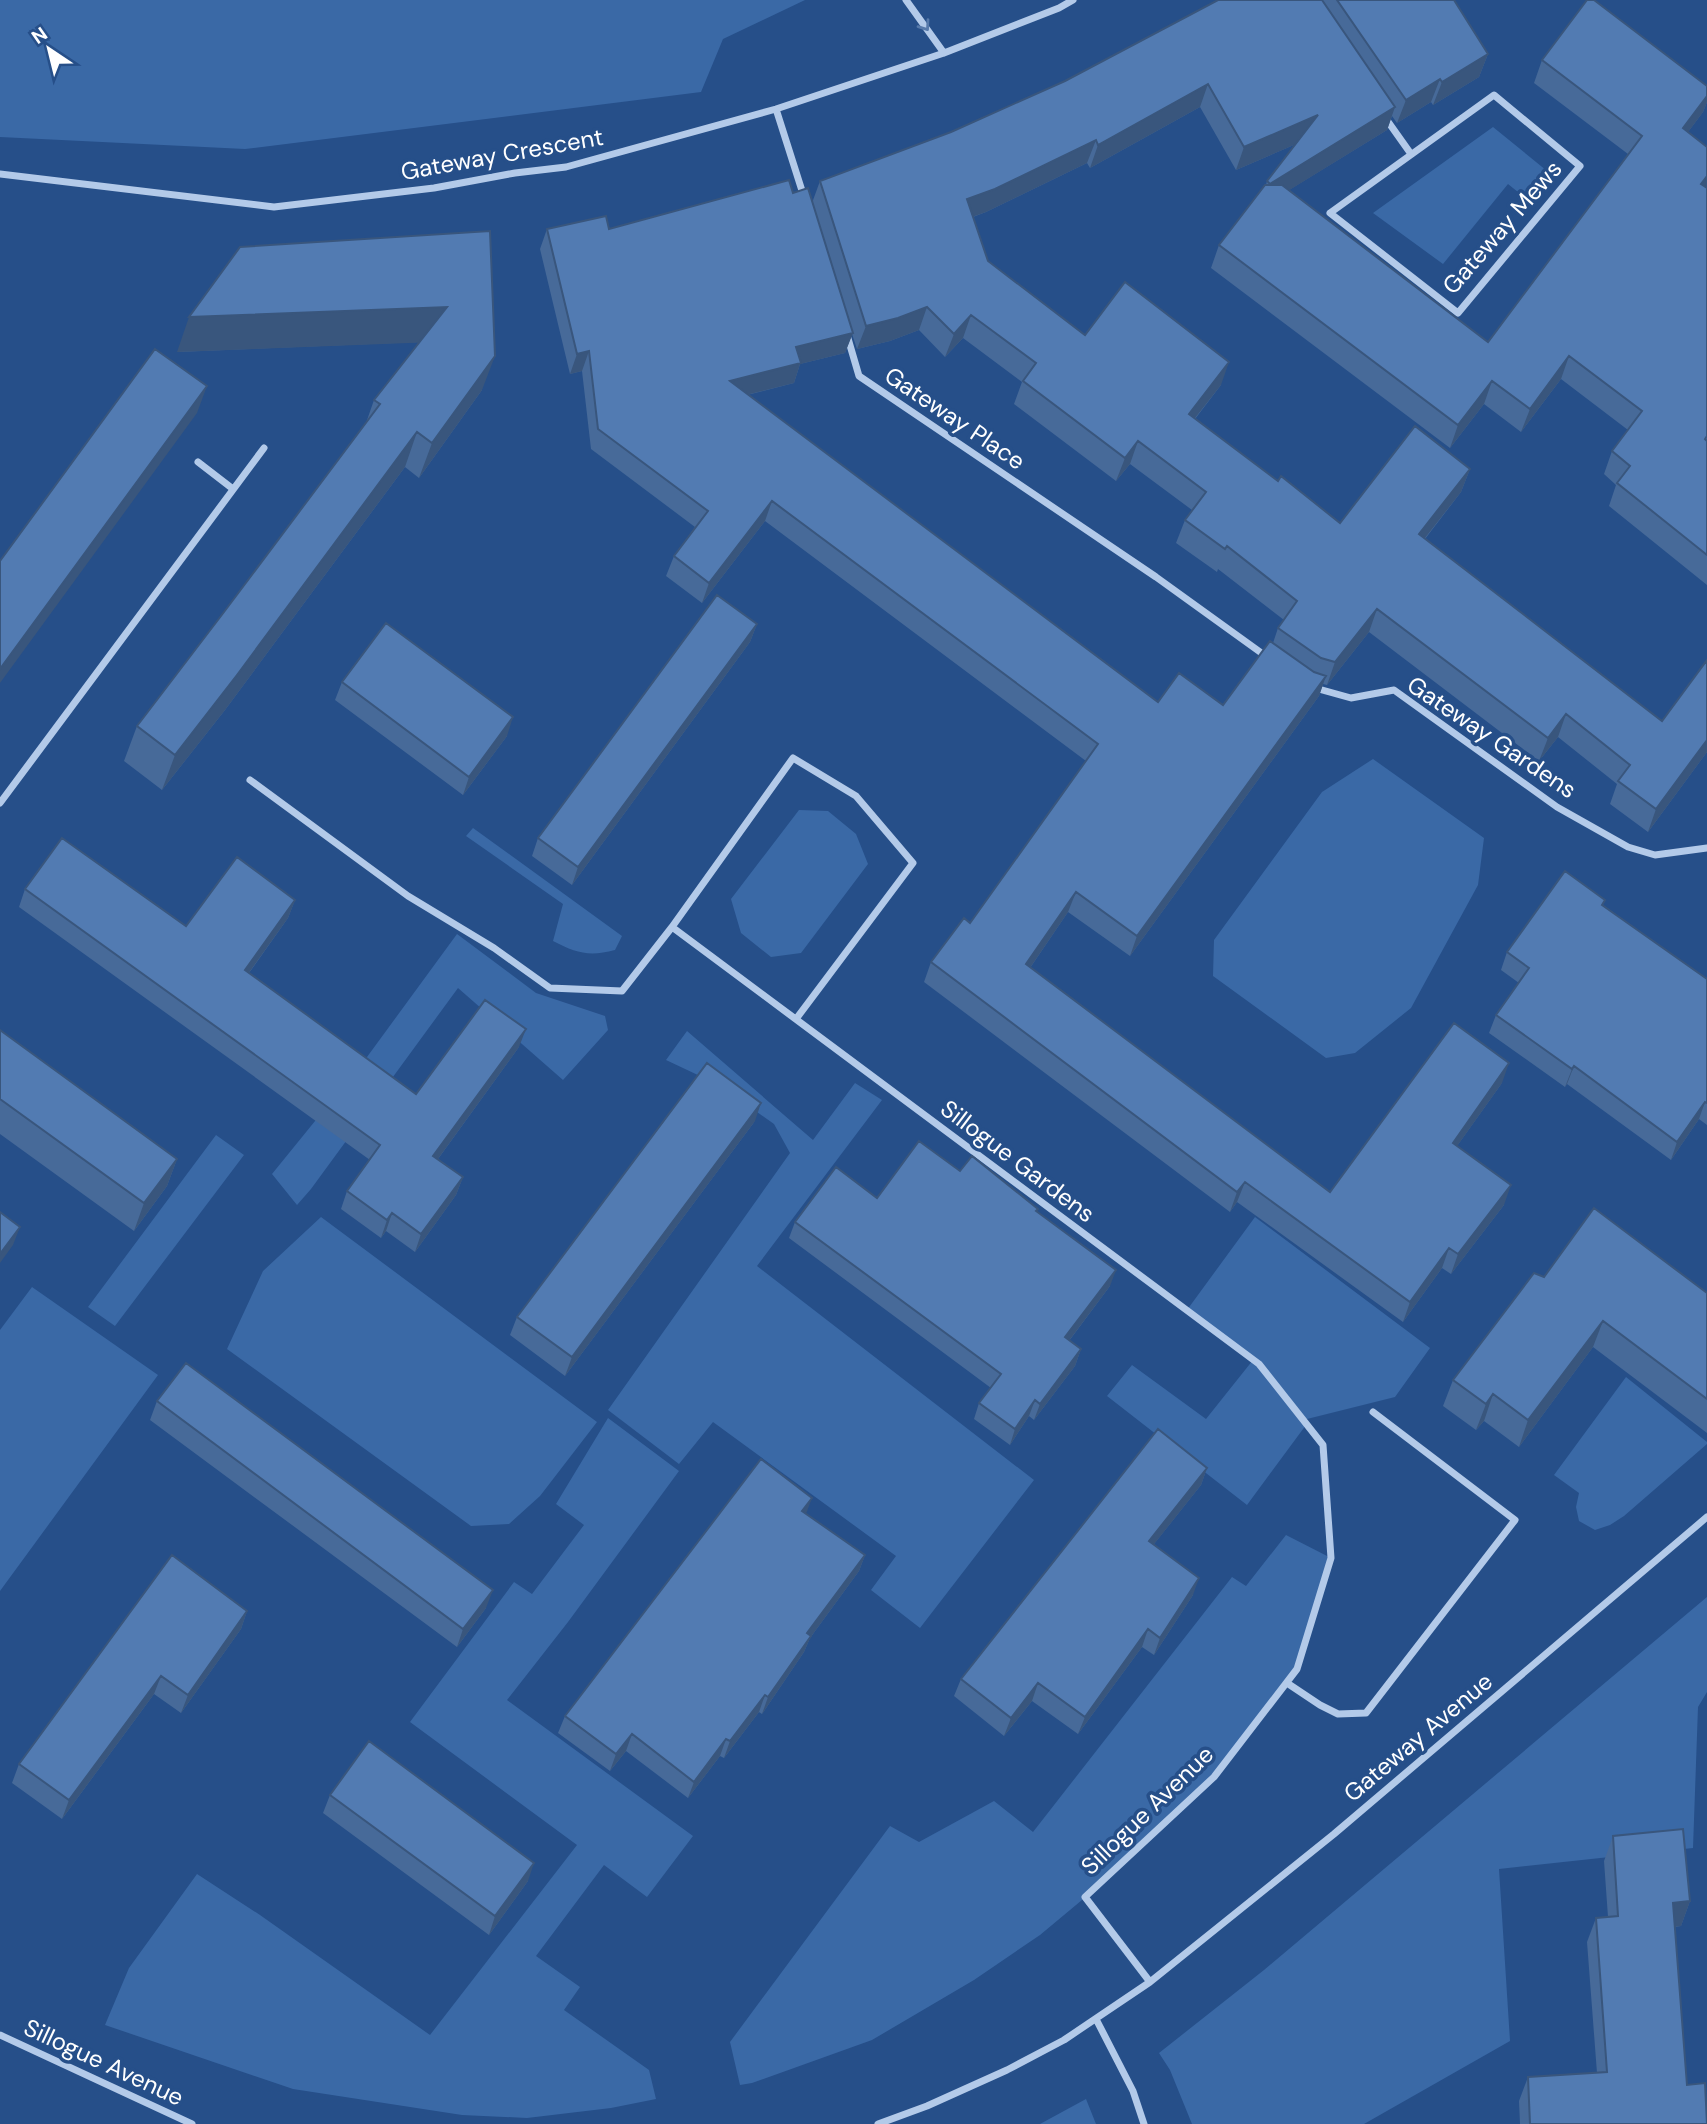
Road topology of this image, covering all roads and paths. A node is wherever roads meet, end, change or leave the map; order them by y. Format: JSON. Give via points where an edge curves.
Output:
{"nodes":[{"id":1,"x":906,"y":0,"type":"edge"},
{"id":2,"x":1073,"y":0,"type":"edge"},
{"id":3,"x":944,"y":53,"type":"junction"},
{"id":4,"x":776,"y":109,"type":"junction"},
{"id":5,"x":1380,"y":110,"type":"edge"},
{"id":6,"x":1411,"y":154,"type":"junction"},
{"id":7,"x":0,"y":174,"type":"edge"},
{"id":8,"x":806,"y":202,"type":"edge"},
{"id":9,"x":843,"y":323,"type":"edge"},
{"id":10,"x":264,"y":448,"type":"dead end"},
{"id":11,"x":198,"y":462,"type":"dead end"},
{"id":12,"x":233,"y":489,"type":"junction"},
{"id":13,"x":1277,"y":664,"type":"edge"},
{"id":14,"x":1310,"y":687,"type":"edge"},
{"id":15,"x":250,"y":779,"type":"dead end"},
{"id":16,"x":0,"y":803,"type":"edge"},
{"id":17,"x":1707,"y":848,"type":"edge"},
{"id":18,"x":672,"y":927,"type":"junction"},
{"id":19,"x":796,"y":1019,"type":"junction"},
{"id":20,"x":1373,"y":1412,"type":"dead end"},
{"id":21,"x":1323,"y":1445,"type":"joint"},
{"id":22,"x":1707,"y":1517,"type":"edge"},
{"id":23,"x":1287,"y":1683,"type":"junction"},
{"id":24,"x":1150,"y":1982,"type":"junction"},
{"id":25,"x":1096,"y":2019,"type":"junction"},
{"id":26,"x":0,"y":2035,"type":"edge"},
{"id":27,"x":192,"y":2124,"type":"edge"},
{"id":28,"x":878,"y":2124,"type":"edge"},
{"id":29,"x":1144,"y":2124,"type":"edge"}],
"edges":[{"from":1,"to":3,"type":"street","one_way":true},
{"from":2,"to":3,"type":"street","name":"Gateway Crescent"},
{"from":3,"to":4,"type":"street","name":"Gateway Crescent"},
{"from":4,"to":7,"type":"street","name":"Gateway Crescent","via":[[566,167],[274,207]]},
{"from":4,"to":8,"type":"street"},
{"from":5,"to":6,"type":"street"},
{"from":6,"to":6,"type":"street","name":"Gateway Mews","via":[[1330,213],[1458,313],[1580,166],[1494,95]]},
{"from":9,"to":13,"type":"street","name":"Gateway Place","via":[[859,376]]},
{"from":10,"to":12,"type":"street"},
{"from":11,"to":12,"type":"street"},
{"from":12,"to":16,"type":"street"},
{"from":14,"to":17,"type":"street","name":"Gateway Gardens","via":[[1351,698],[1394,690],[1557,807],[1628,847],[1656,855]]},
{"from":15,"to":18,"type":"street","via":[[408,896],[550,988],[622,991]]},
{"from":18,"to":19,"type":"street","name":"Sillogue Gardens"},
{"from":18,"to":19,"type":"street","via":[[793,758],[856,796],[913,863]]},
{"from":19,"to":21,"type":"street","name":"Sillogue Gardens","via":[[1259,1364]]},
{"from":20,"to":23,"type":"street","via":[[1515,1520],[1366,1713],[1338,1714]]},
{"from":21,"to":23,"type":"street","name":"Sillogue Avenue","via":[[1331,1558],[1297,1670]]},
{"from":22,"to":24,"type":"street","name":"Gateway Avenue","via":[[1344,1826]]},
{"from":23,"to":24,"type":"street","name":"Sillogue Avenue","via":[[1214,1777],[1085,1897]]},
{"from":24,"to":25,"type":"street"},
{"from":25,"to":28,"type":"street","via":[[1007,2070]]},
{"from":25,"to":29,"type":"street","via":[[1133,2091]]},
{"from":26,"to":27,"type":"street","name":"Sillogue Avenue"}]}
